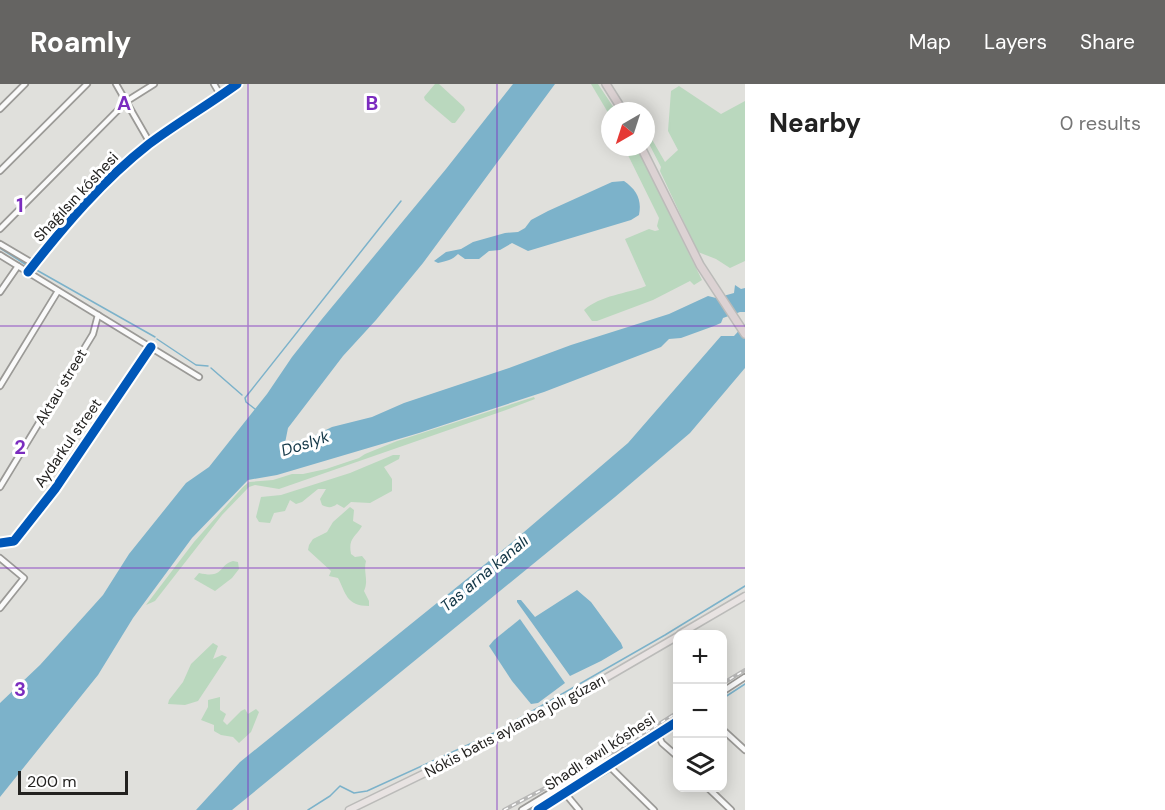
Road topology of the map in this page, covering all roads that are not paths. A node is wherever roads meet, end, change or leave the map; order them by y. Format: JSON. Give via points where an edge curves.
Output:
{"nodes":[{"id":1,"x":25,"y":84,"type":"edge"},
{"id":2,"x":87,"y":84,"type":"edge"},
{"id":3,"x":116,"y":84,"type":"edge"},
{"id":4,"x":154,"y":84,"type":"edge"},
{"id":5,"x":214,"y":84,"type":"edge"},
{"id":6,"x":237,"y":84,"type":"edge"},
{"id":7,"x":606,"y":84,"type":"edge"},
{"id":8,"x":221,"y":96,"type":"junction"},
{"id":9,"x":127,"y":101,"type":"junction"},
{"id":10,"x":617,"y":102,"type":"edge"},
{"id":11,"x":0,"y":108,"type":"edge"},
{"id":12,"x":150,"y":143,"type":"junction"},
{"id":13,"x":646,"y":156,"type":"edge"},
{"id":14,"x":0,"y":171,"type":"edge"},
{"id":15,"x":0,"y":229,"type":"edge"},
{"id":16,"x":0,"y":244,"type":"edge"},
{"id":17,"x":0,"y":255,"type":"edge"},
{"id":18,"x":34,"y":264,"type":"junction"},
{"id":19,"x":18,"y":266,"type":"junction"},
{"id":20,"x":28,"y":272,"type":"junction"},
{"id":21,"x":58,"y":291,"type":"junction"},
{"id":22,"x":0,"y":292,"type":"edge"},
{"id":23,"x":98,"y":315,"type":"junction"},
{"id":24,"x":745,"y":334,"type":"edge"},
{"id":25,"x":151,"y":347,"type":"junction"},
{"id":26,"x":200,"y":376,"type":"dead end"},
{"id":27,"x":0,"y":386,"type":"edge"},
{"id":28,"x":0,"y":487,"type":"edge"},
{"id":29,"x":0,"y":543,"type":"edge"},
{"id":30,"x":0,"y":558,"type":"edge"},
{"id":31,"x":745,"y":596,"type":"edge"},
{"id":32,"x":0,"y":608,"type":"edge"},
{"id":33,"x":687,"y":630,"type":"edge"},
{"id":34,"x":673,"y":639,"type":"edge"},
{"id":35,"x":745,"y":678,"type":"edge"},
{"id":36,"x":727,"y":689,"type":"edge"},
{"id":37,"x":673,"y":724,"type":"edge"},
{"id":38,"x":657,"y":733,"type":"junction"},
{"id":39,"x":727,"y":733,"type":"edge"},
{"id":40,"x":745,"y":750,"type":"edge"},
{"id":41,"x":673,"y":752,"type":"edge"},
{"id":42,"x":625,"y":753,"type":"junction"},
{"id":43,"x":608,"y":765,"type":"junction"},
{"id":44,"x":560,"y":786,"type":"junction"},
{"id":45,"x":565,"y":791,"type":"junction"},
{"id":46,"x":712,"y":792,"type":"edge"},
{"id":47,"x":349,"y":810,"type":"edge"},
{"id":48,"x":522,"y":810,"type":"edge"},
{"id":49,"x":538,"y":810,"type":"edge"},
{"id":50,"x":579,"y":810,"type":"edge"},
{"id":51,"x":654,"y":810,"type":"edge"},
{"id":52,"x":731,"y":810,"type":"edge"}],
"edges":[{"from":1,"to":11,"type":"street"},
{"from":2,"to":14,"type":"street"},
{"from":3,"to":9,"type":"street"},
{"from":4,"to":9,"type":"street"},
{"from":5,"to":8,"type":"street"},
{"from":6,"to":8,"type":"street","name":"Shaǵılsın kóshesi"},
{"from":7,"to":10,"type":"highway"},
{"from":8,"to":12,"type":"street","name":"Shaǵılsın kóshesi"},
{"from":9,"to":12,"type":"street"},
{"from":9,"to":15,"type":"street"},
{"from":12,"to":18,"type":"street","name":"Shaǵılsın kóshesi","via":[[112,175]]},
{"from":13,"to":24,"type":"highway","via":[[700,265]]},
{"from":16,"to":18,"type":"street"},
{"from":17,"to":19,"type":"street"},
{"from":18,"to":20,"type":"street","name":"Shaǵılsın kóshesi"},
{"from":19,"to":20,"type":"street"},
{"from":19,"to":22,"type":"street"},
{"from":20,"to":21,"type":"street"},
{"from":21,"to":23,"type":"street"},
{"from":21,"to":27,"type":"street"},
{"from":23,"to":25,"type":"street"},
{"from":23,"to":28,"type":"street","name":"Aktau street","via":[[93,334]]},
{"from":25,"to":26,"type":"street"},
{"from":25,"to":29,"type":"street","name":"Aydarkul street","via":[[55,489],[14,541]]},
{"from":30,"to":32,"type":"street","via":[[24,578]]},
{"from":31,"to":33,"type":"main road","name":"Nókis batıs aylanba jolı gúzarı"},
{"from":34,"to":47,"type":"main road","name":"Nókis batıs aylanba jolı gúzarı","via":[[530,722]]},
{"from":35,"to":36,"type":"street"},
{"from":37,"to":38,"type":"street","name":"Shadlı awıl kóshesi"},
{"from":38,"to":41,"type":"street"},
{"from":38,"to":42,"type":"street","name":"Shadlı awıl kóshesi"},
{"from":39,"to":40,"type":"street"},
{"from":42,"to":43,"type":"street","name":"Shadlı awıl kóshesi"},
{"from":42,"to":44,"type":"street","via":[[609,757]]},
{"from":43,"to":45,"type":"street","name":"Shadlı awıl kóshesi"},
{"from":43,"to":51,"type":"street"},
{"from":44,"to":45,"type":"street"},
{"from":44,"to":48,"type":"street"},
{"from":45,"to":49,"type":"street","name":"Shadlı awıl kóshesi"},
{"from":45,"to":50,"type":"street"},
{"from":46,"to":52,"type":"street"}]}
